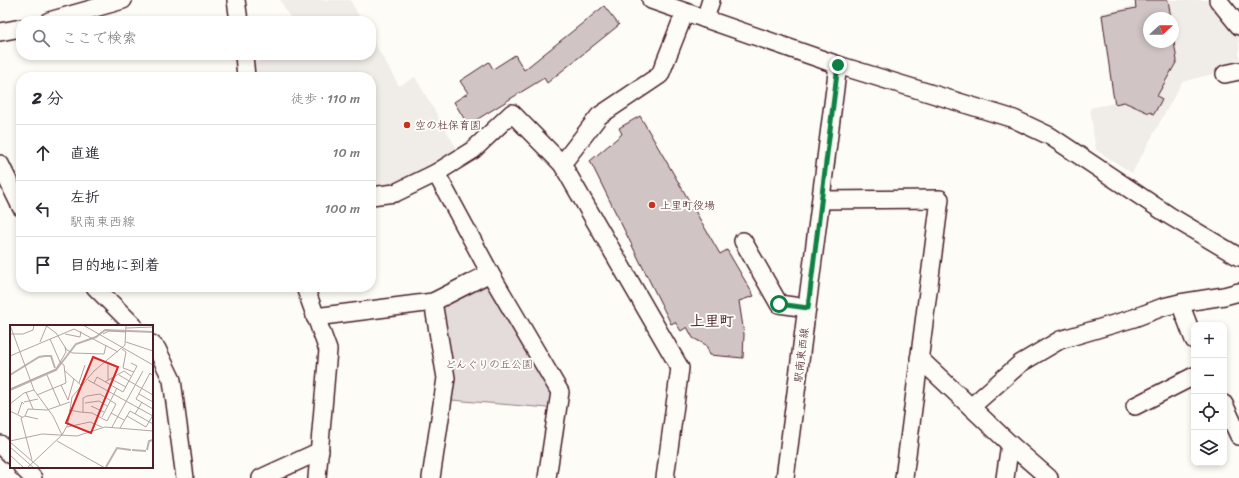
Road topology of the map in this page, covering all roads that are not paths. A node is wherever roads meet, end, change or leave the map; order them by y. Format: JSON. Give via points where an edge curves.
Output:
{"nodes":[{"id":1,"x":123,"y":0,"type":"edge"},
{"id":2,"x":236,"y":0,"type":"edge"},
{"id":3,"x":651,"y":0,"type":"edge"},
{"id":4,"x":710,"y":0,"type":"edge"},
{"id":5,"x":1218,"y":0,"type":"edge"},
{"id":6,"x":685,"y":12,"type":"junction"},
{"id":7,"x":67,"y":16,"type":"edge"},
{"id":8,"x":238,"y":16,"type":"edge"},
{"id":9,"x":705,"y":19,"type":"junction"},
{"id":10,"x":1239,"y":26,"type":"edge"},
{"id":11,"x":16,"y":29,"type":"edge"},
{"id":12,"x":0,"y":32,"type":"edge"},
{"id":13,"x":244,"y":60,"type":"edge"},
{"id":14,"x":838,"y":65,"type":"junction"},
{"id":15,"x":246,"y":72,"type":"edge"},
{"id":16,"x":0,"y":164,"type":"edge"},
{"id":17,"x":562,"y":164,"type":"junction"},
{"id":18,"x":436,"y":173,"type":"junction"},
{"id":19,"x":376,"y":195,"type":"edge"},
{"id":20,"x":16,"y":197,"type":"edge"},
{"id":21,"x":822,"y":200,"type":"junction"},
{"id":22,"x":743,"y":242,"type":"dead end"},
{"id":23,"x":1239,"y":257,"type":"edge"},
{"id":24,"x":490,"y":273,"type":"junction"},
{"id":25,"x":100,"y":292,"type":"edge"},
{"id":26,"x":307,"y":292,"type":"edge"},
{"id":27,"x":1239,"y":292,"type":"edge"},
{"id":28,"x":434,"y":302,"type":"junction"},
{"id":29,"x":1180,"y":303,"type":"junction"},
{"id":30,"x":808,"y":308,"type":"junction"},
{"id":31,"x":315,"y":317,"type":"junction"},
{"id":32,"x":133,"y":325,"type":"edge"},
{"id":33,"x":1191,"y":332,"type":"edge"},
{"id":34,"x":153,"y":345,"type":"edge"},
{"id":35,"x":919,"y":358,"type":"junction"},
{"id":36,"x":1191,"y":378,"type":"edge"},
{"id":37,"x":1134,"y":406,"type":"dead end"},
{"id":38,"x":971,"y":407,"type":"junction"},
{"id":39,"x":1227,"y":410,"type":"edge"},
{"id":40,"x":1239,"y":436,"type":"edge"},
{"id":41,"x":0,"y":444,"type":"edge"},
{"id":42,"x":1010,"y":444,"type":"junction"},
{"id":43,"x":320,"y":451,"type":"junction"},
{"id":44,"x":10,"y":454,"type":"edge"},
{"id":45,"x":23,"y":468,"type":"edge"},
{"id":46,"x":33,"y":478,"type":"edge"},
{"id":47,"x":185,"y":478,"type":"edge"},
{"id":48,"x":261,"y":478,"type":"edge"},
{"id":49,"x":317,"y":478,"type":"edge"},
{"id":50,"x":431,"y":478,"type":"edge"},
{"id":51,"x":547,"y":478,"type":"edge"},
{"id":52,"x":665,"y":478,"type":"edge"},
{"id":53,"x":785,"y":478,"type":"edge"},
{"id":54,"x":904,"y":478,"type":"edge"},
{"id":55,"x":1005,"y":478,"type":"edge"},
{"id":56,"x":1050,"y":478,"type":"edge"}],
"edges":[{"from":1,"to":7,"type":"street"},
{"from":2,"to":8,"type":"street"},
{"from":3,"to":6,"type":"street"},
{"from":4,"to":9,"type":"street"},
{"from":5,"to":10,"type":"street"},
{"from":6,"to":9,"type":"street"},
{"from":6,"to":17,"type":"street","via":[[660,75],[600,116]]},
{"from":9,"to":14,"type":"street"},
{"from":11,"to":12,"type":"street"},
{"from":13,"to":15,"type":"street"},
{"from":14,"to":21,"type":"street","name":"駅南東西線"},
{"from":14,"to":23,"type":"street","via":[[1014,118],[1050,136],[1170,216]]},
{"from":16,"to":20,"type":"street"},
{"from":17,"to":18,"type":"street","via":[[512,113],[473,150]]},
{"from":17,"to":52,"type":"street","via":[[680,368]]},
{"from":18,"to":19,"type":"street","via":[[395,193]]},
{"from":18,"to":24,"type":"street"},
{"from":21,"to":30,"type":"street","name":"駅南東西線"},
{"from":21,"to":35,"type":"street","via":[[940,199]]},
{"from":22,"to":30,"type":"street","via":[[779,304]]},
{"from":24,"to":28,"type":"street"},
{"from":24,"to":51,"type":"street","via":[[560,392]]},
{"from":25,"to":32,"type":"street"},
{"from":26,"to":31,"type":"street"},
{"from":27,"to":29,"type":"street"},
{"from":28,"to":31,"type":"street"},
{"from":28,"to":50,"type":"street","via":[[446,378]]},
{"from":29,"to":33,"type":"street"},
{"from":29,"to":38,"type":"street","via":[[1060,340],[1020,363]]},
{"from":30,"to":53,"type":"street","name":"駅南東西線"},
{"from":31,"to":43,"type":"street","via":[[328,350]]},
{"from":34,"to":47,"type":"street","via":[[172,380]]},
{"from":35,"to":38,"type":"street"},
{"from":35,"to":54,"type":"street"},
{"from":36,"to":37,"type":"street"},
{"from":38,"to":42,"type":"street"},
{"from":39,"to":40,"type":"street"},
{"from":41,"to":44,"type":"street"},
{"from":42,"to":55,"type":"street"},
{"from":42,"to":56,"type":"street"},
{"from":43,"to":48,"type":"street"},
{"from":43,"to":49,"type":"street"},
{"from":45,"to":46,"type":"street"}]}
